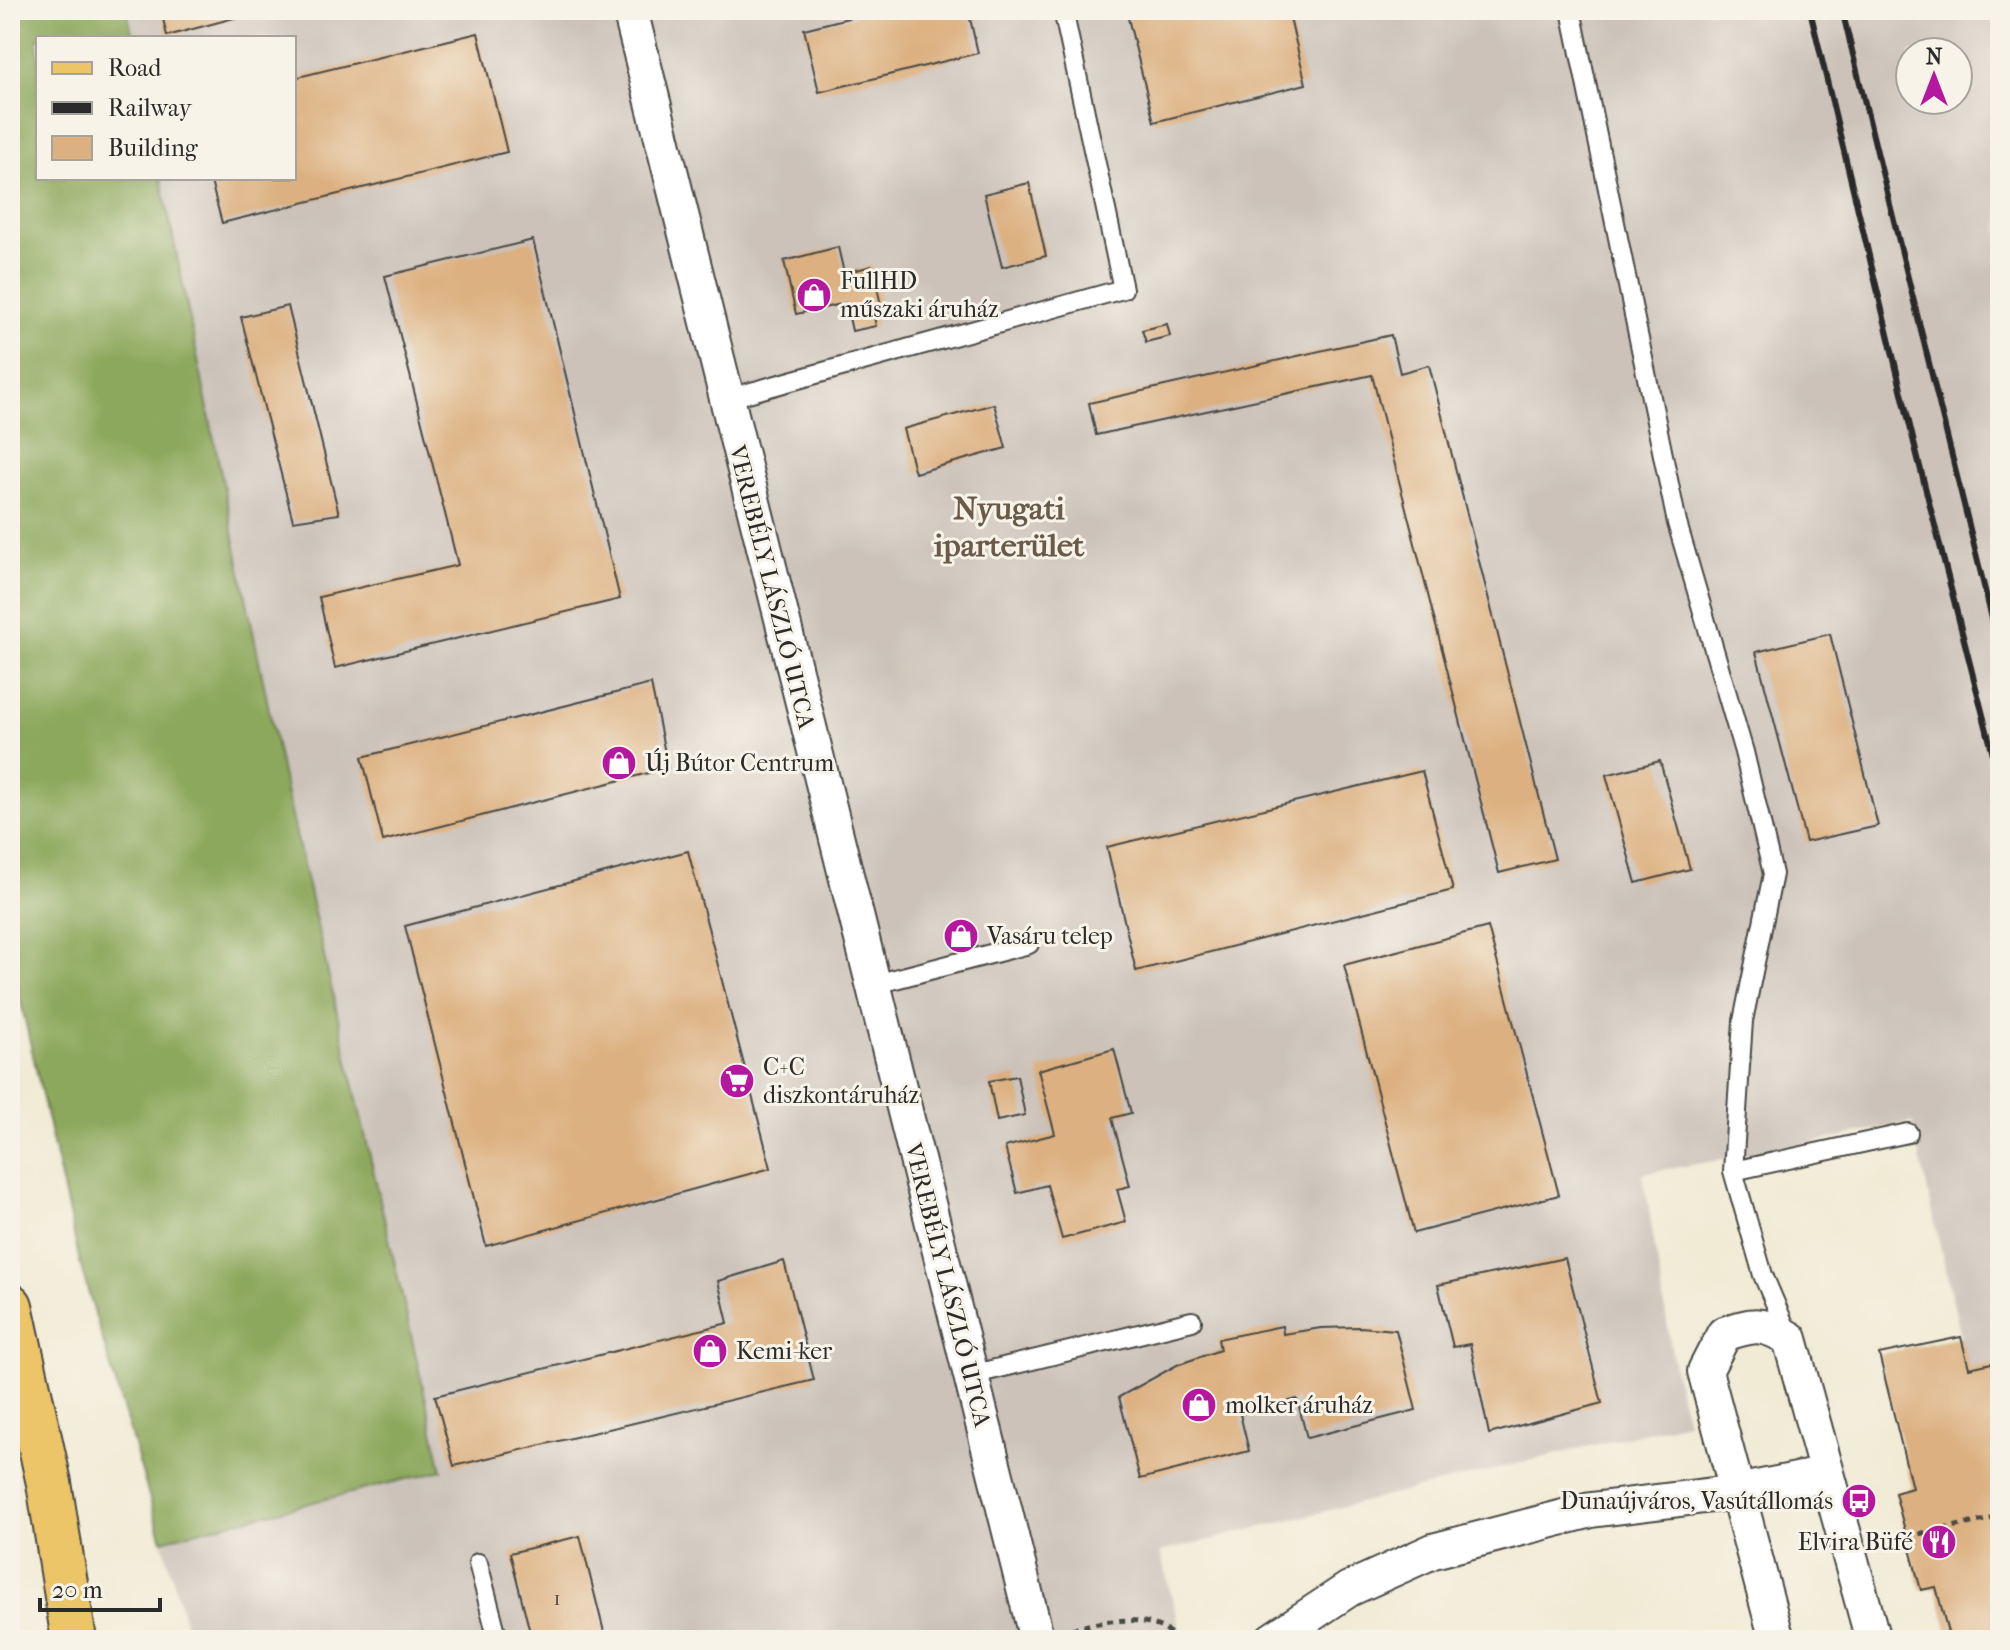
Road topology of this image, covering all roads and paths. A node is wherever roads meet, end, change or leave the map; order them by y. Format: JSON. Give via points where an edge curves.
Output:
{"nodes":[{"id":1,"x":630,"y":10,"type":"edge"},
{"id":2,"x":1063,"y":10,"type":"edge"},
{"id":3,"x":1571,"y":10,"type":"edge"},
{"id":4,"x":726,"y":399,"type":"junction"},
{"id":5,"x":1029,"y":944,"type":"dead end"},
{"id":6,"x":872,"y":985,"type":"junction"},
{"id":7,"x":1908,"y":1133,"type":"dead end"},
{"id":8,"x":1733,"y":1171,"type":"junction"},
{"id":9,"x":10,"y":1306,"type":"edge"},
{"id":10,"x":1192,"y":1321,"type":"dead end"},
{"id":11,"x":1790,"y":1339,"type":"junction"},
{"id":12,"x":971,"y":1375,"type":"junction"},
{"id":13,"x":1827,"y":1474,"type":"junction"},
{"id":14,"x":49,"y":1483,"type":"junction"},
{"id":15,"x":1737,"y":1492,"type":"junction"},
{"id":16,"x":2000,"y":1517,"type":"edge"},
{"id":17,"x":1848,"y":1549,"type":"junction"},
{"id":18,"x":478,"y":1563,"type":"dead end"},
{"id":19,"x":1041,"y":1636,"type":"edge"},
{"id":20,"x":74,"y":1640,"type":"edge"},
{"id":21,"x":104,"y":1640,"type":"edge"},
{"id":22,"x":498,"y":1640,"type":"edge"},
{"id":23,"x":1178,"y":1640,"type":"edge"},
{"id":24,"x":1272,"y":1640,"type":"edge"},
{"id":25,"x":1777,"y":1640,"type":"edge"},
{"id":26,"x":1873,"y":1640,"type":"edge"}],
"edges":[{"from":1,"to":4,"type":"street","name":"VEREBÉLY LÁSZLÓ UTCA"},
{"from":2,"to":4,"type":"lane","via":[[1123,289]]},
{"from":3,"to":8,"type":"lane","via":[[1677,523],[1744,752],[1773,874],[1743,1021]]},
{"from":4,"to":6,"type":"street","name":"VEREBÉLY LÁSZLÓ UTCA"},
{"from":5,"to":6,"type":"lane"},
{"from":6,"to":12,"type":"street","name":"VEREBÉLY LÁSZLÓ UTCA"},
{"from":7,"to":8,"type":"lane"},
{"from":8,"to":11,"type":"lane","via":[[1763,1275]]},
{"from":9,"to":14,"type":"main road"},
{"from":10,"to":12,"type":"lane"},
{"from":11,"to":13,"type":"street"},
{"from":11,"to":15,"type":"street","via":[[1771,1327],[1748,1326],[1724,1334],[1705,1371]]},
{"from":12,"to":19,"type":"street","name":"VEREBÉLY LÁSZLÓ UTCA"},
{"from":13,"to":15,"type":"street"},
{"from":13,"to":17,"type":"street"},
{"from":14,"to":20,"type":"main road"},
{"from":14,"to":21,"type":"main road"},
{"from":15,"to":24,"type":"street","via":[[1591,1510],[1433,1551],[1349,1589]]},
{"from":15,"to":25,"type":"street"},
{"from":16,"to":17,"type":"path"},
{"from":17,"to":26,"type":"street"},
{"from":18,"to":22,"type":"lane"},
{"from":19,"to":23,"type":"path","via":[[1130,1619]]}]}
